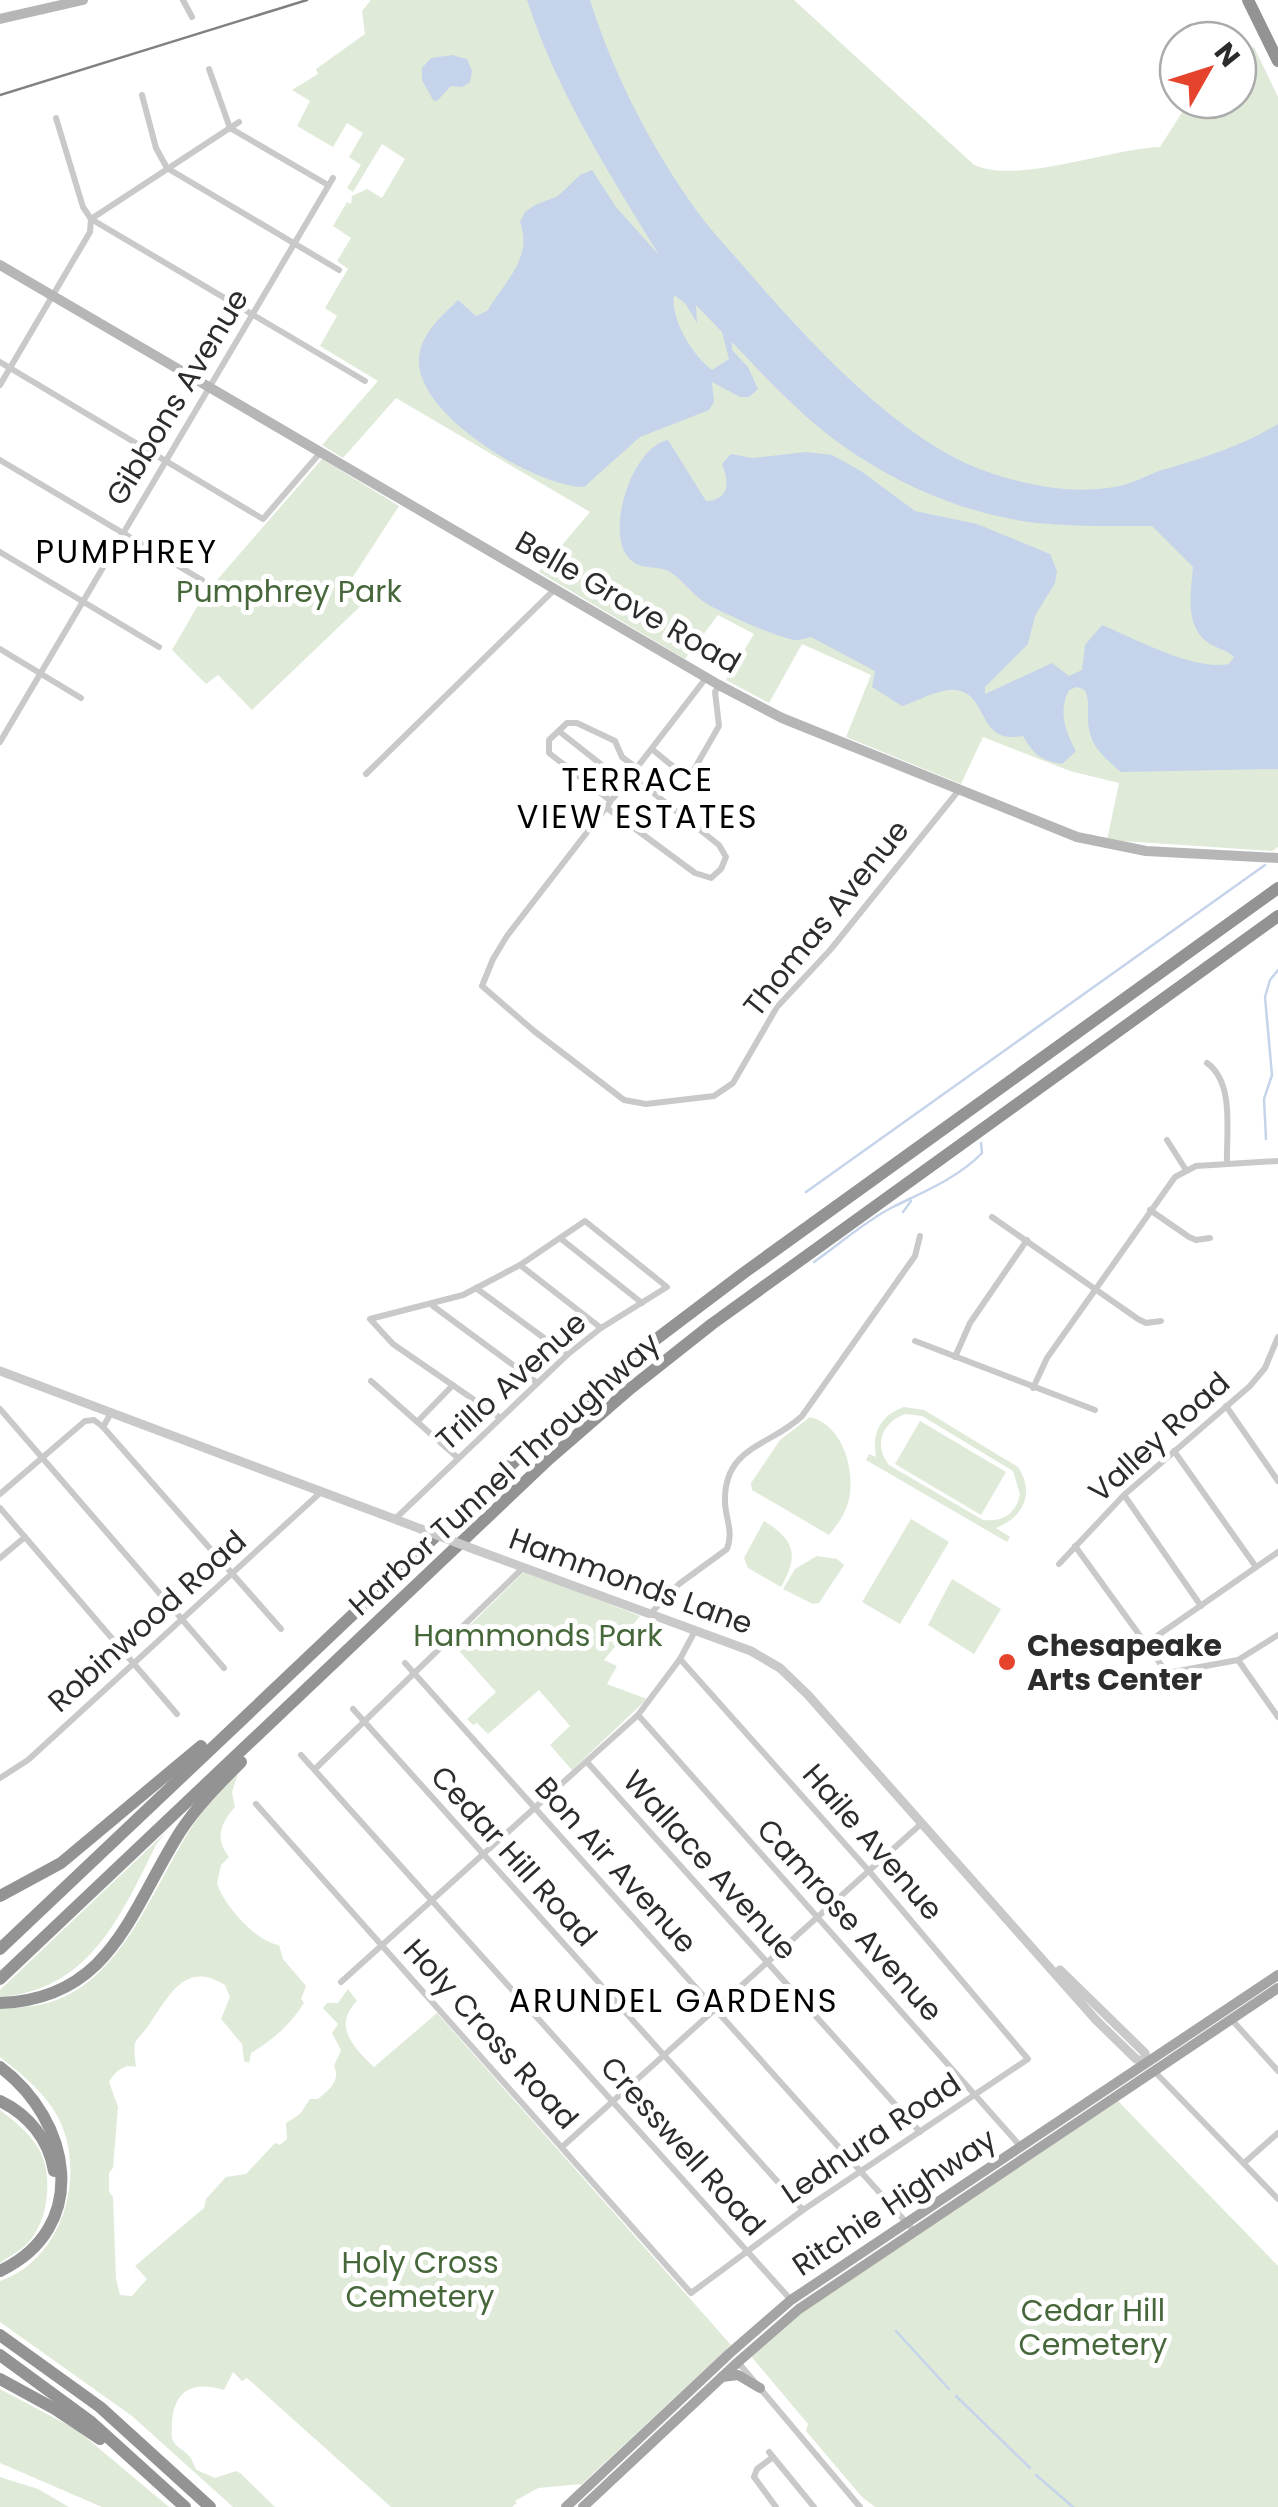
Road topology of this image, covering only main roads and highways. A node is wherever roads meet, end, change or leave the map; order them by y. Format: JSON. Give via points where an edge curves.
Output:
{"nodes":[{"id":1,"x":83,"y":0,"type":"edge"},
{"id":2,"x":1248,"y":0,"type":"edge"},
{"id":3,"x":1258,"y":0,"type":"edge"},
{"id":4,"x":0,"y":20,"type":"edge"},
{"id":5,"x":1278,"y":42,"type":"edge"},
{"id":6,"x":1278,"y":62,"type":"edge"},
{"id":7,"x":0,"y":264,"type":"edge"},
{"id":8,"x":1278,"y":858,"type":"edge"},
{"id":9,"x":1278,"y":888,"type":"edge"},
{"id":10,"x":1278,"y":916,"type":"edge"},
{"id":11,"x":411,"y":1590,"type":"junction"},
{"id":12,"x":281,"y":1682,"type":"junction"},
{"id":13,"x":0,"y":1896,"type":"edge"},
{"id":14,"x":0,"y":1948,"type":"edge"},
{"id":15,"x":1278,"y":1975,"type":"edge"},
{"id":16,"x":0,"y":1979,"type":"edge"},
{"id":17,"x":1278,"y":1988,"type":"edge"},
{"id":18,"x":0,"y":2003,"type":"edge"},
{"id":19,"x":0,"y":2067,"type":"edge"},
{"id":20,"x":1150,"y":2067,"type":"junction"},
{"id":21,"x":0,"y":2101,"type":"edge"},
{"id":22,"x":52,"y":2216,"type":"junction"},
{"id":23,"x":910,"y":2227,"type":"junction"},
{"id":24,"x":0,"y":2271,"type":"edge"},
{"id":25,"x":0,"y":2334,"type":"edge"},
{"id":26,"x":0,"y":2355,"type":"edge"},
{"id":27,"x":734,"y":2357,"type":"junction"},
{"id":28,"x":721,"y":2377,"type":"junction"},
{"id":29,"x":0,"y":2378,"type":"edge"},
{"id":30,"x":760,"y":2388,"type":"road end"},
{"id":31,"x":148,"y":2450,"type":"junction"},
{"id":32,"x":173,"y":2496,"type":"junction"},
{"id":33,"x":184,"y":2507,"type":"edge"},
{"id":34,"x":210,"y":2507,"type":"edge"},
{"id":35,"x":220,"y":2507,"type":"edge"},
{"id":36,"x":566,"y":2507,"type":"edge"},
{"id":37,"x":582,"y":2507,"type":"edge"}],
"edges":[{"from":1,"to":4,"type":"main road"},
{"from":2,"to":6,"type":"highway"},
{"from":3,"to":5,"type":"highway"},
{"from":7,"to":8,"type":"main road","name":"Belle Grove Road","via":[[782,718],[1102,844]]},
{"from":9,"to":12,"type":"highway","name":"Harbor Tunnel Throughway","via":[[655,1340],[534,1442]]},
{"from":10,"to":11,"type":"highway","name":"Harbor Tunnel Throughway","via":[[682,1347]]},
{"from":11,"to":16,"type":"highway","name":"Harbor Tunnel Throughway"},
{"from":11,"to":18,"type":"highway","via":[[202,1802],[104,1959],[65,1988]]},
{"from":12,"to":13,"type":"highway","via":[[70,1856]]},
{"from":12,"to":14,"type":"highway","name":"Harbor Tunnel Throughway"},
{"from":15,"to":20,"type":"main road","name":"Ritchie Highway"},
{"from":17,"to":20,"type":"main road","name":"Ritchie Highway"},
{"from":19,"to":22,"type":"highway","via":[[34,2098],[54,2136],[62,2176]]},
{"from":20,"to":23,"type":"main road","name":"Ritchie Highway"},
{"from":21,"to":22,"type":"highway","via":[[46,2144],[54,2174]]},
{"from":22,"to":24,"type":"highway","via":[[33,2249]]},
{"from":23,"to":27,"type":"main road","name":"Ritchie Highway"},
{"from":23,"to":27,"type":"main road","name":"Ritchie Highway","via":[[792,2300]]},
{"from":25,"to":31,"type":"highway"},
{"from":26,"to":32,"type":"highway","via":[[90,2421]]},
{"from":27,"to":28,"type":"main road","name":"Ritchie Highway"},
{"from":27,"to":36,"type":"main road","name":"Ritchie Highway"},
{"from":28,"to":30,"type":"main road","via":[[738,2375]]},
{"from":28,"to":37,"type":"main road","name":"Ritchie Highway"},
{"from":29,"to":32,"type":"highway","via":[[75,2422]]},
{"from":31,"to":34,"type":"highway"},
{"from":31,"to":35,"type":"highway"},
{"from":32,"to":33,"type":"highway"}]}
